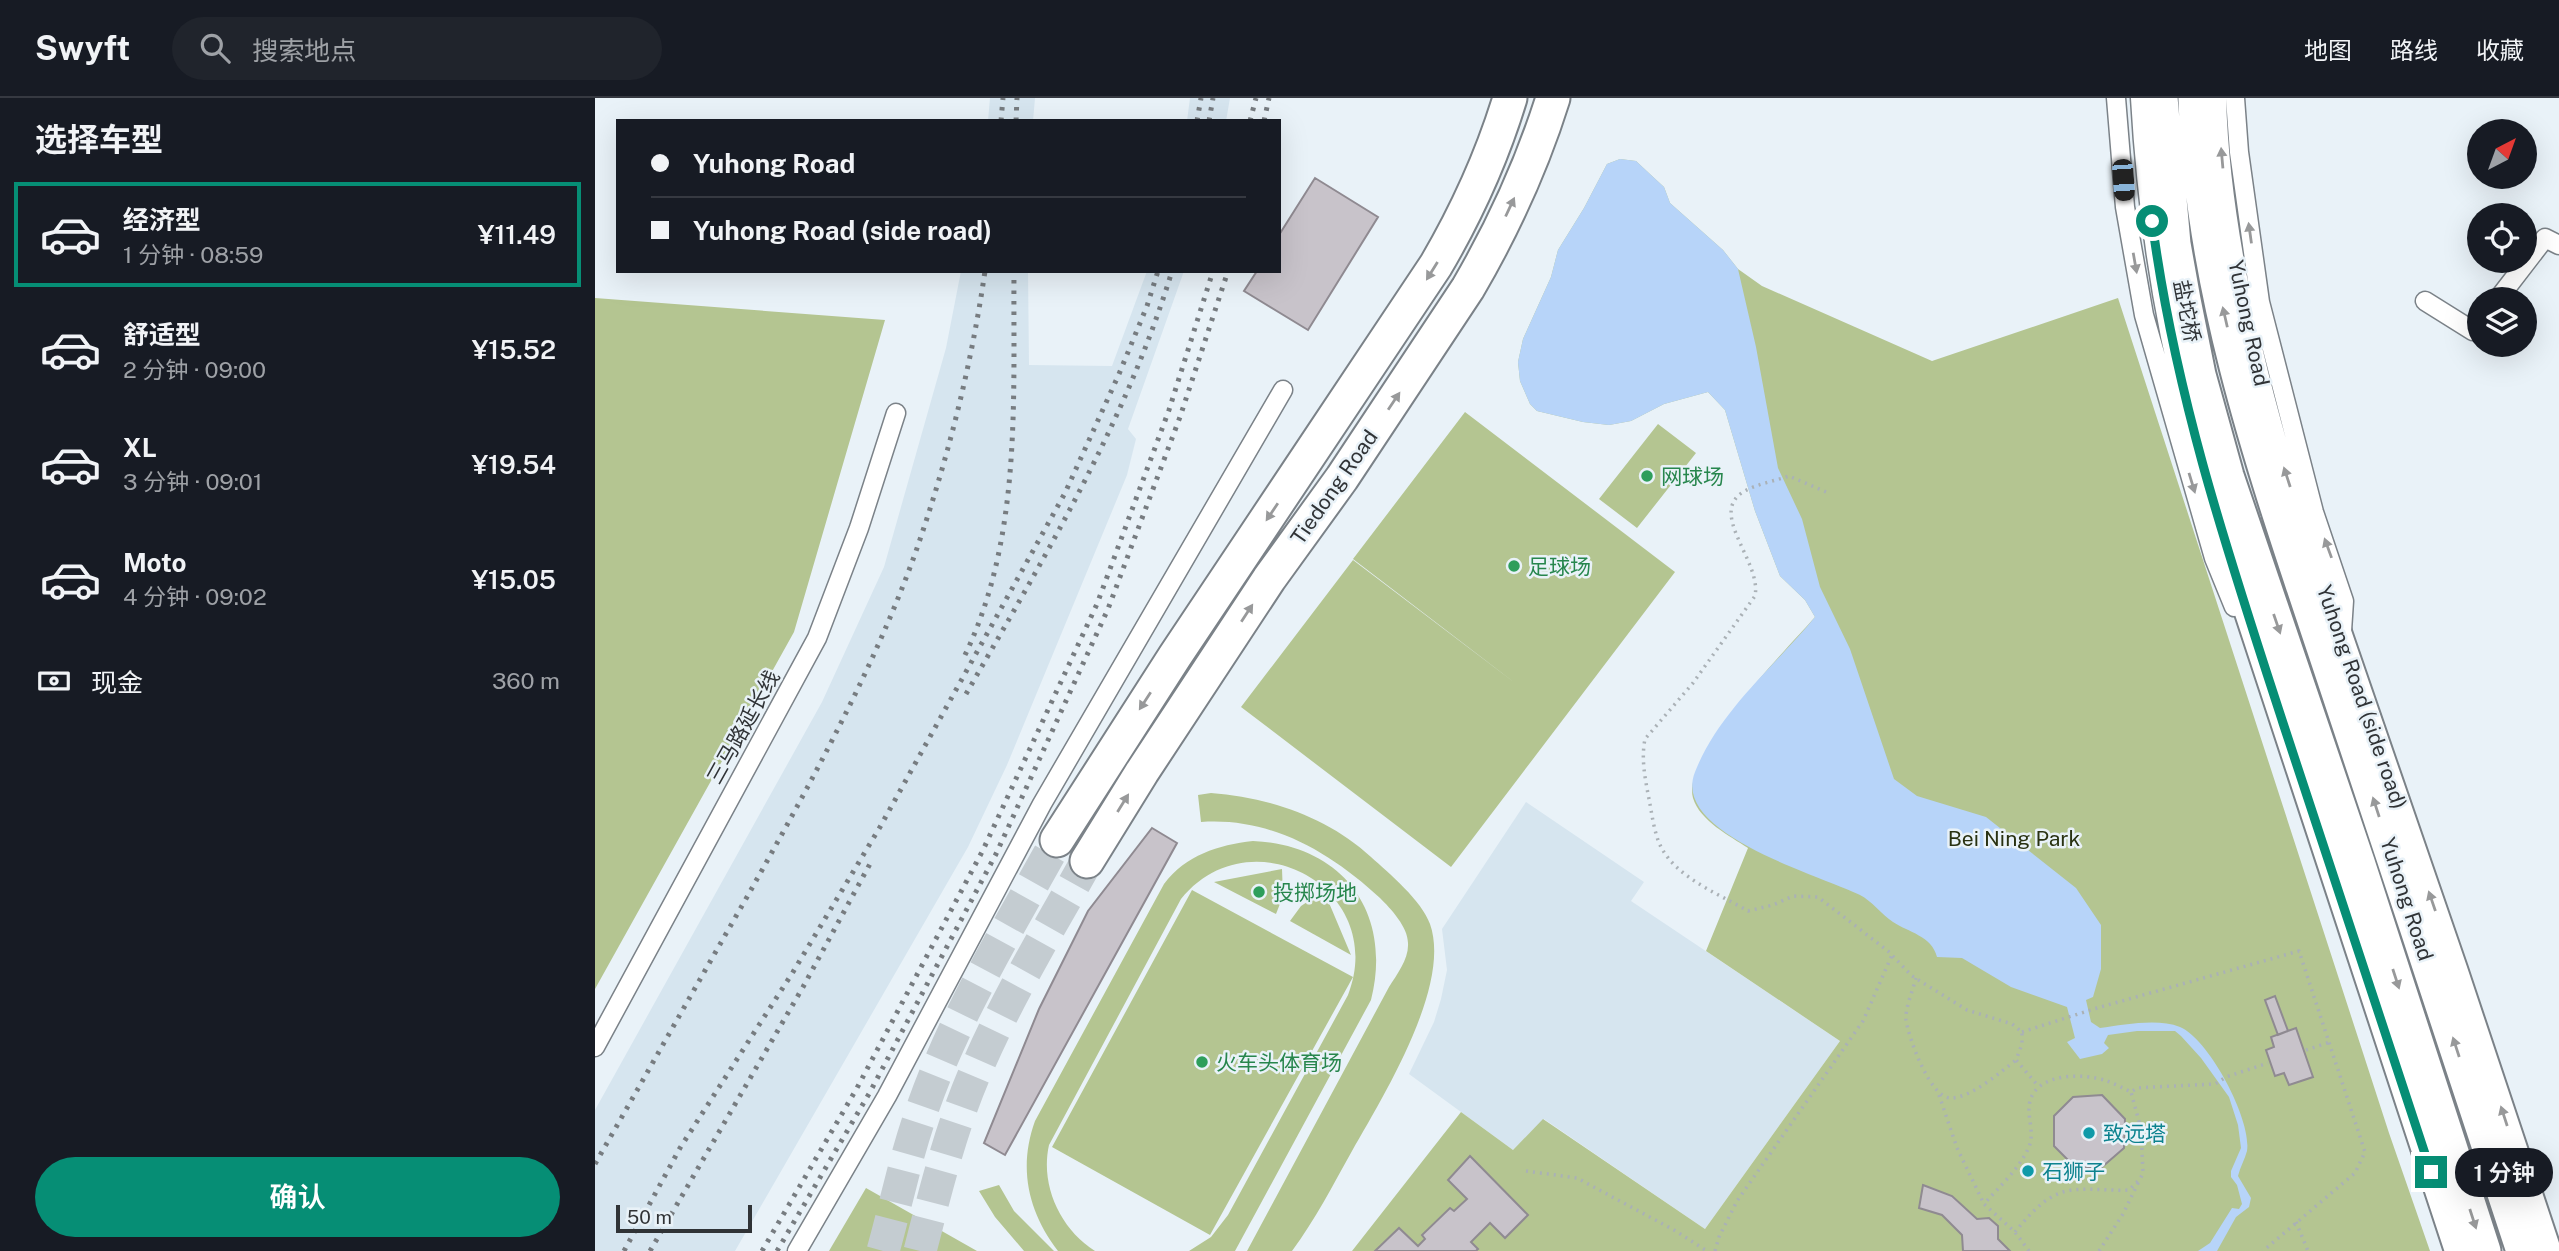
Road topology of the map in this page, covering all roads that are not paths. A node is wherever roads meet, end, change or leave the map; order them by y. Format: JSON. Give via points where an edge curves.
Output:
{"nodes":[{"id":1,"x":1510,"y":98,"type":"edge"},
{"id":2,"x":1553,"y":98,"type":"edge"},
{"id":3,"x":2116,"y":98,"type":"edge"},
{"id":4,"x":2140,"y":98,"type":"edge"},
{"id":5,"x":2161,"y":98,"type":"edge"},
{"id":6,"x":2195,"y":98,"type":"edge"},
{"id":7,"x":2217,"y":98,"type":"edge"},
{"id":8,"x":2235,"y":98,"type":"edge"},
{"id":9,"x":2559,"y":245,"type":"edge"},
{"id":10,"x":2507,"y":287,"type":"edge"},
{"id":11,"x":2425,"y":301,"type":"dead end"},
{"id":12,"x":2467,"y":327,"type":"edge"},
{"id":13,"x":1283,"y":390,"type":"dead end"},
{"id":14,"x":896,"y":413,"type":"dead end"},
{"id":15,"x":2299,"y":544,"type":"junction"},
{"id":16,"x":2243,"y":563,"type":"junction"},
{"id":17,"x":2342,"y":638,"type":"junction"},
{"id":18,"x":2266,"y":671,"type":"junction"},
{"id":19,"x":1057,"y":840,"type":"tunnel mouth"},
{"id":20,"x":1087,"y":862,"type":"tunnel mouth"},
{"id":21,"x":595,"y":1047,"type":"edge"},
{"id":22,"x":797,"y":1251,"type":"edge"},
{"id":23,"x":2457,"y":1251,"type":"edge"},
{"id":24,"x":2484,"y":1251,"type":"edge"},
{"id":25,"x":2523,"y":1251,"type":"edge"},
{"id":26,"x":2549,"y":1251,"type":"edge"}],
"edges":[{"from":1,"to":19,"type":"highway","name":"Tiedong Road","one_way":true,"via":[[1457,229],[1410,307],[1167,666]]},
{"from":20,"to":2,"type":"highway","name":"Tiedong Road","one_way":true,"via":[[1269,579],[1435,341],[1486,257],[1530,163]]},
{"from":3,"to":18,"type":"street","one_way":true,"via":[[2125,207],[2144,315],[2214,558],[2243,633]]},
{"from":4,"to":16,"type":"street","name":"Yuhong Road","via":[[2158,269],[2187,412]]},
{"from":5,"to":16,"type":"highway","name":"盐坨桥","via":[[2174,244]]},
{"from":15,"to":6,"type":"highway","name":"盐坨桥","one_way":true,"via":[[2253,434],[2217,283],[2203,195]]},
{"from":15,"to":7,"type":"street","name":"Yuhong Road","one_way":true,"via":[[2234,251]]},
{"from":17,"to":8,"type":"street","one_way":true,"via":[[2344,601],[2314,512],[2260,302]]},
{"from":9,"to":10,"type":"street","via":[[2545,238]]},
{"from":11,"to":12,"type":"street"},
{"from":13,"to":22,"type":"street","via":[[1042,804],[887,1096]]},
{"from":14,"to":21,"type":"street","name":"三马路延长线","via":[[817,638]]},
{"from":15,"to":17,"type":"main road","name":"Yuhong Road (side road)"},
{"from":25,"to":15,"type":"highway","name":"Yuhong Road","one_way":true},
{"from":16,"to":18,"type":"main road"},
{"from":16,"to":24,"type":"highway","name":"Yuhong Road","one_way":true,"via":[[2358,862]]},
{"from":26,"to":17,"type":"main road","name":"Yuhong Road (side road)","one_way":true},
{"from":18,"to":23,"type":"main road"}]}
